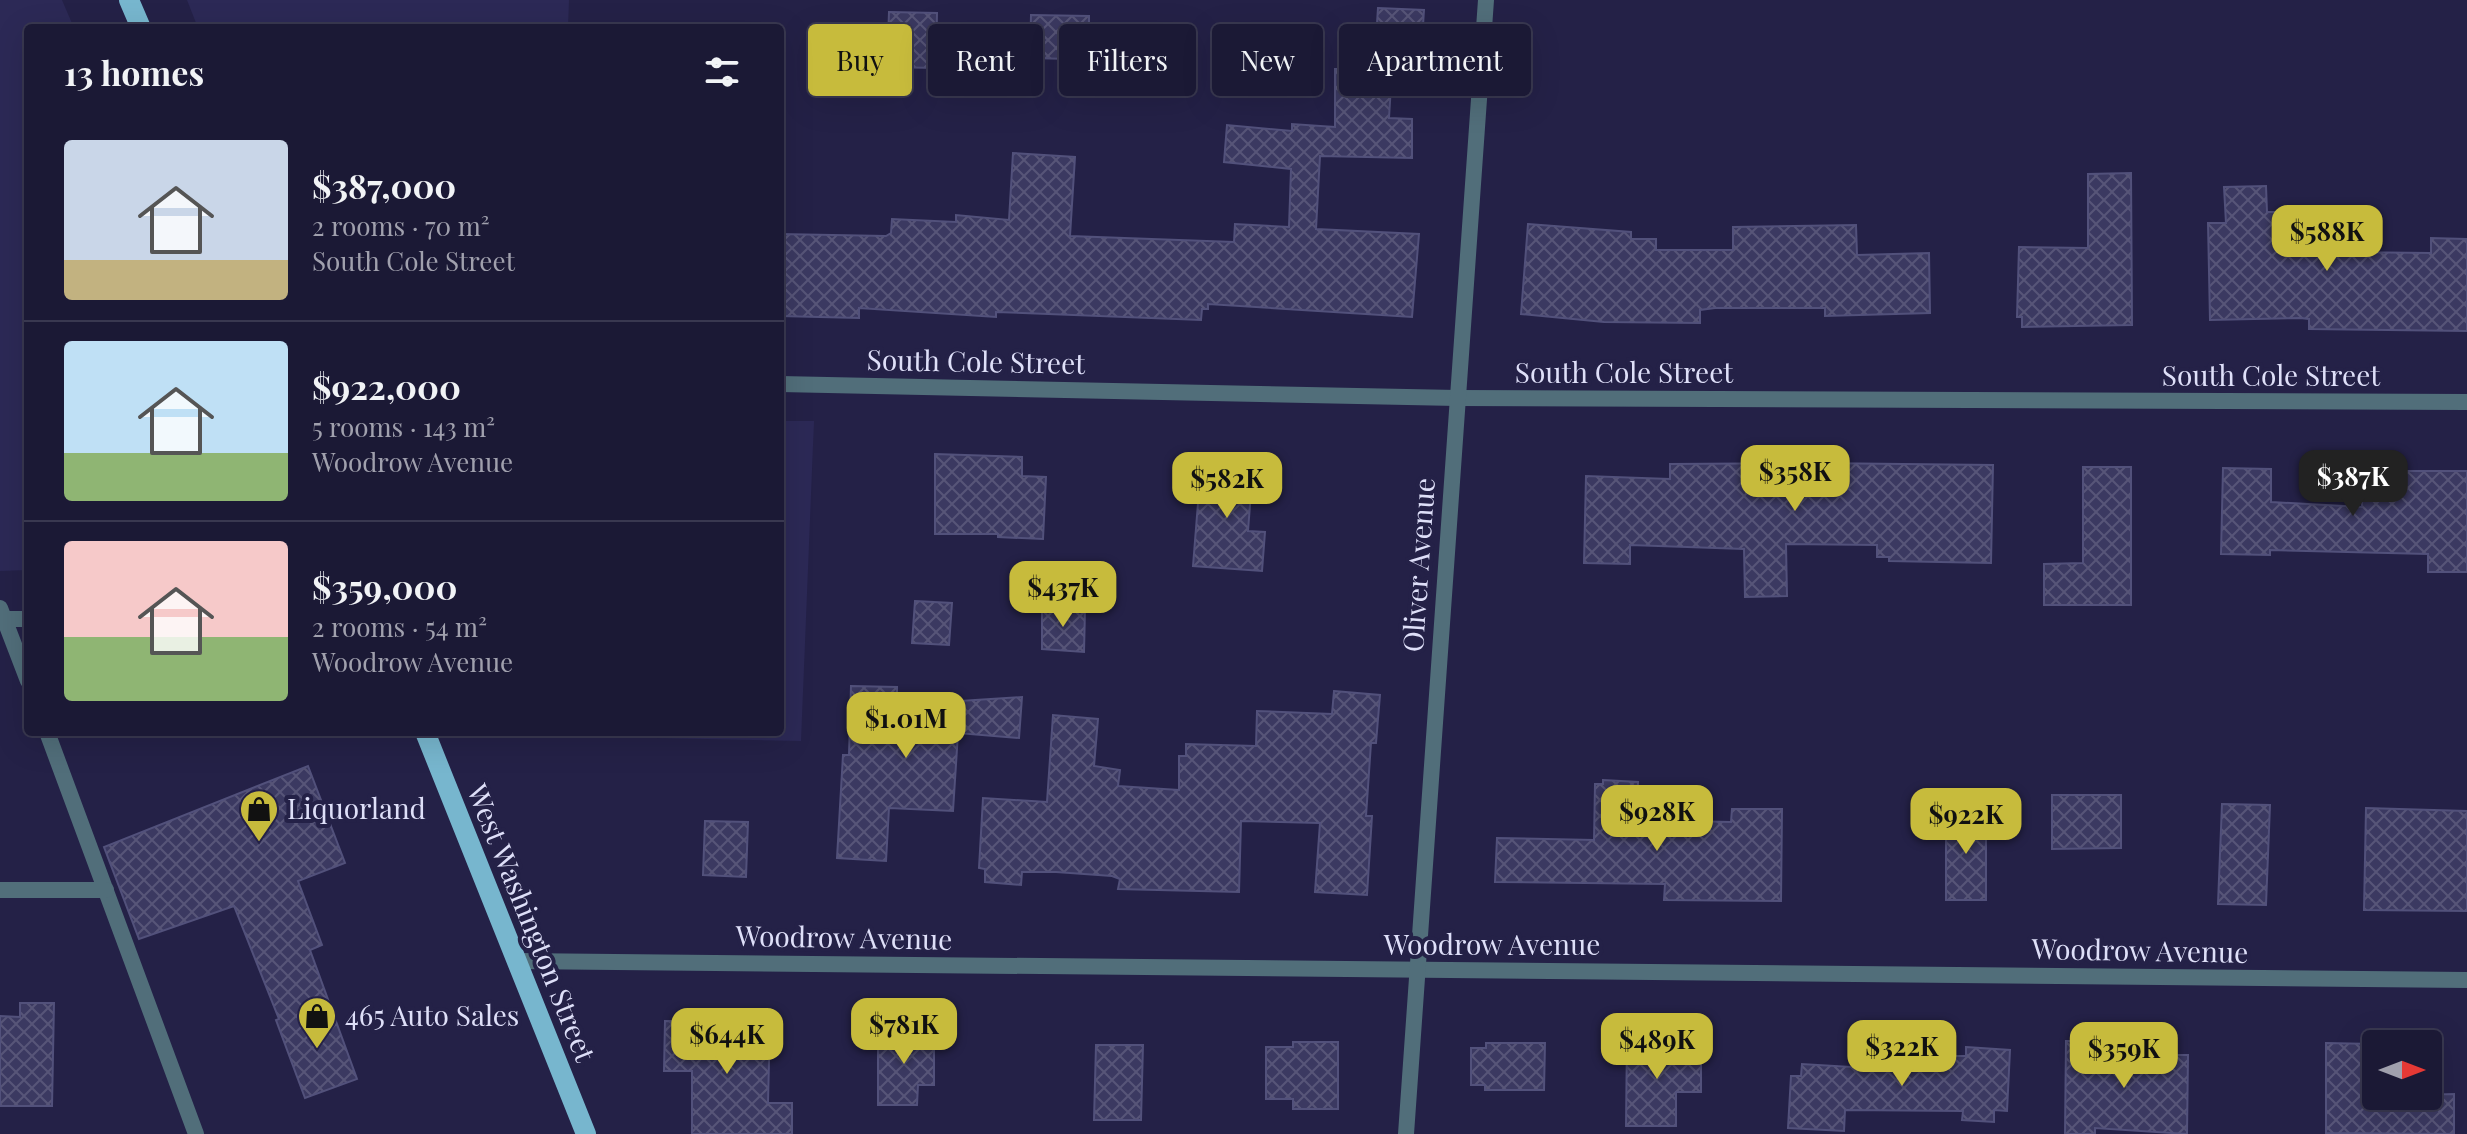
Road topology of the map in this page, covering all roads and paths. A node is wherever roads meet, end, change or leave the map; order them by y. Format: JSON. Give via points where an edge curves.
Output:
{"nodes":[{"id":1,"x":129,"y":0,"type":"edge"},
{"id":2,"x":1486,"y":0,"type":"edge"},
{"id":3,"x":139,"y":24,"type":"edge"},
{"id":4,"x":784,"y":384,"type":"edge"},
{"id":5,"x":1457,"y":398,"type":"junction"},
{"id":6,"x":2467,"y":402,"type":"edge"},
{"id":7,"x":2,"y":615,"type":"edge"},
{"id":8,"x":24,"y":618,"type":"edge"},
{"id":9,"x":24,"y":671,"type":"edge"},
{"id":10,"x":48,"y":736,"type":"edge"},
{"id":11,"x":427,"y":736,"type":"edge"},
{"id":12,"x":0,"y":890,"type":"edge"},
{"id":13,"x":106,"y":890,"type":"junction"},
{"id":14,"x":516,"y":961,"type":"junction"},
{"id":15,"x":1416,"y":970,"type":"junction"},
{"id":16,"x":2467,"y":980,"type":"edge"},
{"id":17,"x":196,"y":1134,"type":"edge"},
{"id":18,"x":586,"y":1134,"type":"edge"},
{"id":19,"x":1406,"y":1134,"type":"edge"}],
"edges":[{"from":1,"to":3,"type":"main road"},
{"from":2,"to":5,"type":"street","name":"Oliver Avenue"},
{"from":4,"to":5,"type":"street","name":"South Cole Street"},
{"from":5,"to":6,"type":"street","name":"South Cole Street"},
{"from":5,"to":15,"type":"street","name":"Oliver Avenue"},
{"from":7,"to":8,"type":"street"},
{"from":7,"to":9,"type":"street"},
{"from":10,"to":13,"type":"street"},
{"from":11,"to":14,"type":"main road","name":"West Washington Street"},
{"from":12,"to":13,"type":"street"},
{"from":13,"to":17,"type":"street"},
{"from":14,"to":15,"type":"street","name":"Woodrow Avenue"},
{"from":14,"to":18,"type":"main road","name":"West Washington Street"},
{"from":15,"to":16,"type":"street","name":"Woodrow Avenue"},
{"from":15,"to":19,"type":"street","name":"Oliver Avenue"}]}
